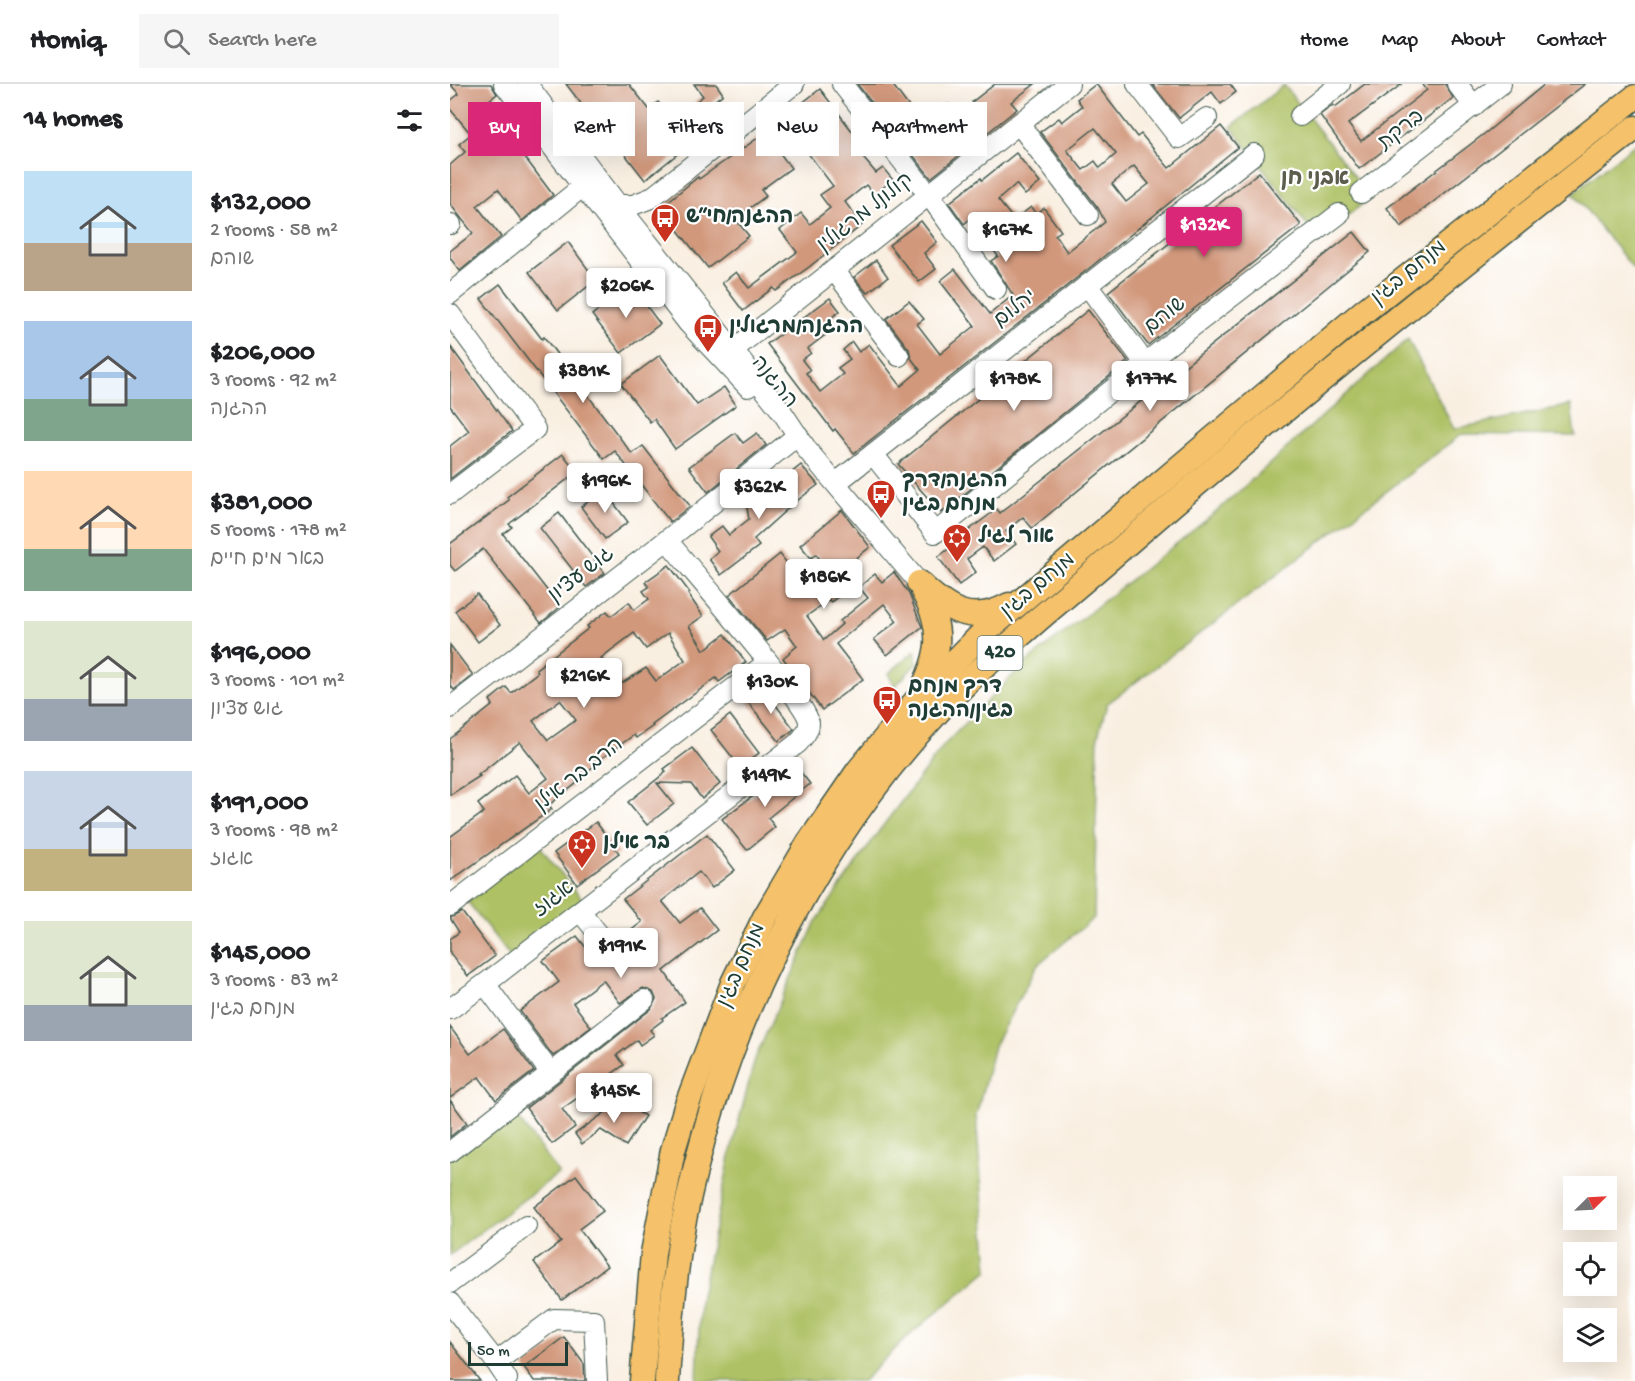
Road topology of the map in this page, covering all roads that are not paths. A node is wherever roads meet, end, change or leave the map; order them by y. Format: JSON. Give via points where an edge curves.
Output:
{"nodes":[{"id":1,"x":504,"y":84,"type":"edge"},
{"id":2,"x":527,"y":84,"type":"edge"},
{"id":3,"x":794,"y":84,"type":"edge"},
{"id":4,"x":842,"y":84,"type":"edge"},
{"id":5,"x":1069,"y":84,"type":"edge"},
{"id":6,"x":1137,"y":84,"type":"edge"},
{"id":7,"x":1340,"y":84,"type":"edge"},
{"id":8,"x":1457,"y":84,"type":"edge"},
{"id":9,"x":1501,"y":84,"type":"edge"},
{"id":10,"x":1635,"y":97,"type":"edge"},
{"id":11,"x":1474,"y":106,"type":"junction"},
{"id":12,"x":1300,"y":116,"type":"dead end"},
{"id":13,"x":1207,"y":118,"type":"dead end"},
{"id":14,"x":1019,"y":124,"type":"junction"},
{"id":15,"x":1635,"y":128,"type":"edge"},
{"id":16,"x":1254,"y":154,"type":"dead end"},
{"id":17,"x":589,"y":181,"type":"junction"},
{"id":18,"x":1361,"y":193,"type":"dead end"},
{"id":19,"x":929,"y":195,"type":"junction"},
{"id":20,"x":618,"y":205,"type":"junction"},
{"id":21,"x":1339,"y":214,"type":"dead end"},
{"id":22,"x":1088,"y":215,"type":"dead end"},
{"id":23,"x":834,"y":270,"type":"junction"},
{"id":24,"x":1087,"y":285,"type":"junction"},
{"id":25,"x":453,"y":286,"type":"edge"},
{"id":26,"x":996,"y":289,"type":"dead end"},
{"id":27,"x":450,"y":314,"type":"edge"},
{"id":28,"x":725,"y":353,"type":"junction"},
{"id":29,"x":899,"y":356,"type":"dead end"},
{"id":30,"x":1145,"y":363,"type":"junction"},
{"id":31,"x":799,"y":443,"type":"junction"},
{"id":32,"x":873,"y":454,"type":"junction"},
{"id":33,"x":836,"y":483,"type":"junction"},
{"id":34,"x":450,"y":494,"type":"edge"},
{"id":35,"x":667,"y":540,"type":"junction"},
{"id":36,"x":919,"y":584,"type":"junction"},
{"id":37,"x":1037,"y":588,"type":"junction"},
{"id":38,"x":768,"y":662,"type":"junction"},
{"id":39,"x":916,"y":701,"type":"junction"},
{"id":40,"x":450,"y":708,"type":"edge"},
{"id":41,"x":450,"y":906,"type":"edge"},
{"id":42,"x":580,"y":911,"type":"junction"},
{"id":43,"x":604,"y":941,"type":"dead end"},
{"id":44,"x":485,"y":984,"type":"junction"},
{"id":45,"x":644,"y":1000,"type":"dead end"},
{"id":46,"x":450,"y":1009,"type":"edge"},
{"id":47,"x":544,"y":1064,"type":"dead end"},
{"id":48,"x":450,"y":1152,"type":"edge"},
{"id":49,"x":526,"y":1226,"type":"dead end"},
{"id":50,"x":450,"y":1282,"type":"edge"},
{"id":51,"x":450,"y":1304,"type":"edge"},
{"id":52,"x":496,"y":1362,"type":"junction"},
{"id":53,"x":506,"y":1381,"type":"edge"},
{"id":54,"x":597,"y":1381,"type":"edge"},
{"id":55,"x":642,"y":1381,"type":"edge"},
{"id":56,"x":667,"y":1381,"type":"edge"}],
"edges":[{"from":1,"to":17,"type":"street","name":"ההגנה"},
{"from":2,"to":17,"type":"street","name":"ההגנה"},
{"from":3,"to":20,"type":"street","via":[[651,198],[633,205]]},
{"from":4,"to":19,"type":"street"},
{"from":5,"to":14,"type":"street","name":"קולונל מרגולין"},
{"from":6,"to":13,"type":"street","via":[[1179,138]]},
{"from":7,"to":12,"type":"street"},
{"from":8,"to":11,"type":"street"},
{"from":9,"to":11,"type":"street","name":"ברקת"},
{"from":10,"to":37,"type":"main road","name":"מנחם בגין","number":"420","via":[[1363,312]]},
{"from":11,"to":18,"type":"street","name":"ברקת"},
{"from":14,"to":19,"type":"street","name":"קולונל מרגולין"},
{"from":14,"to":22,"type":"street"},
{"from":15,"to":56,"type":"main road","name":"מנחם בגין","number":"420","via":[[1309,388],[995,657],[947,702],[888,770],[791,918],[758,984],[725,1068],[682,1230]]},
{"from":16,"to":24,"type":"street","name":"יהלום"},
{"from":17,"to":20,"type":"street","name":"ההגנה"},
{"from":17,"to":25,"type":"street"},
{"from":17,"to":28,"type":"street","name":"ההגנה","via":[[688,323]]},
{"from":19,"to":23,"type":"street","name":"קולונל מרגולין"},
{"from":19,"to":26,"type":"street"},
{"from":20,"to":28,"type":"street","name":"ההגנה"},
{"from":21,"to":30,"type":"street","name":"שוהם"},
{"from":23,"to":28,"type":"street","name":"קולונל מרגולין"},
{"from":23,"to":29,"type":"street"},
{"from":24,"to":30,"type":"street"},
{"from":24,"to":32,"type":"street","name":"יהלום"},
{"from":27,"to":34,"type":"street","via":[[535,429]]},
{"from":28,"to":31,"type":"street","name":"ההגנה","via":[[780,409]]},
{"from":30,"to":32,"type":"street","name":"שוהם","via":[[935,533]]},
{"from":31,"to":33,"type":"street","name":"ההגנה"},
{"from":31,"to":35,"type":"street","name":"גוש עציון"},
{"from":32,"to":33,"type":"street","name":"יהלום"},
{"from":33,"to":36,"type":"street","name":"ההגנה"},
{"from":35,"to":38,"type":"street"},
{"from":35,"to":40,"type":"street","name":"גוש עציון"},
{"from":36,"to":37,"type":"main road","via":[[937,601],[971,615],[996,611]]},
{"from":36,"to":39,"type":"main road","via":[[935,617],[938,644]]},
{"from":37,"to":39,"type":"main road","name":"מנחם בגין","number":"420"},
{"from":38,"to":41,"type":"street","name":"הרב בר אילן"},
{"from":38,"to":42,"type":"street","name":"אגוז","via":[[805,712],[809,722],[806,734]]},
{"from":39,"to":55,"type":"main road","name":"מנחם בגין","number":"420","via":[[859,770],[808,844],[765,916],[733,983],[673,1150],[653,1253]]},
{"from":42,"to":43,"type":"street"},
{"from":42,"to":44,"type":"street","name":"אגוז"},
{"from":44,"to":46,"type":"street","name":"אגוז"},
{"from":44,"to":47,"type":"street"},
{"from":45,"to":48,"type":"street"},
{"from":49,"to":50,"type":"street"},
{"from":51,"to":52,"type":"street"},
{"from":52,"to":53,"type":"street"},
{"from":52,"to":54,"type":"street","via":[[554,1319],[594,1320]]}]}
